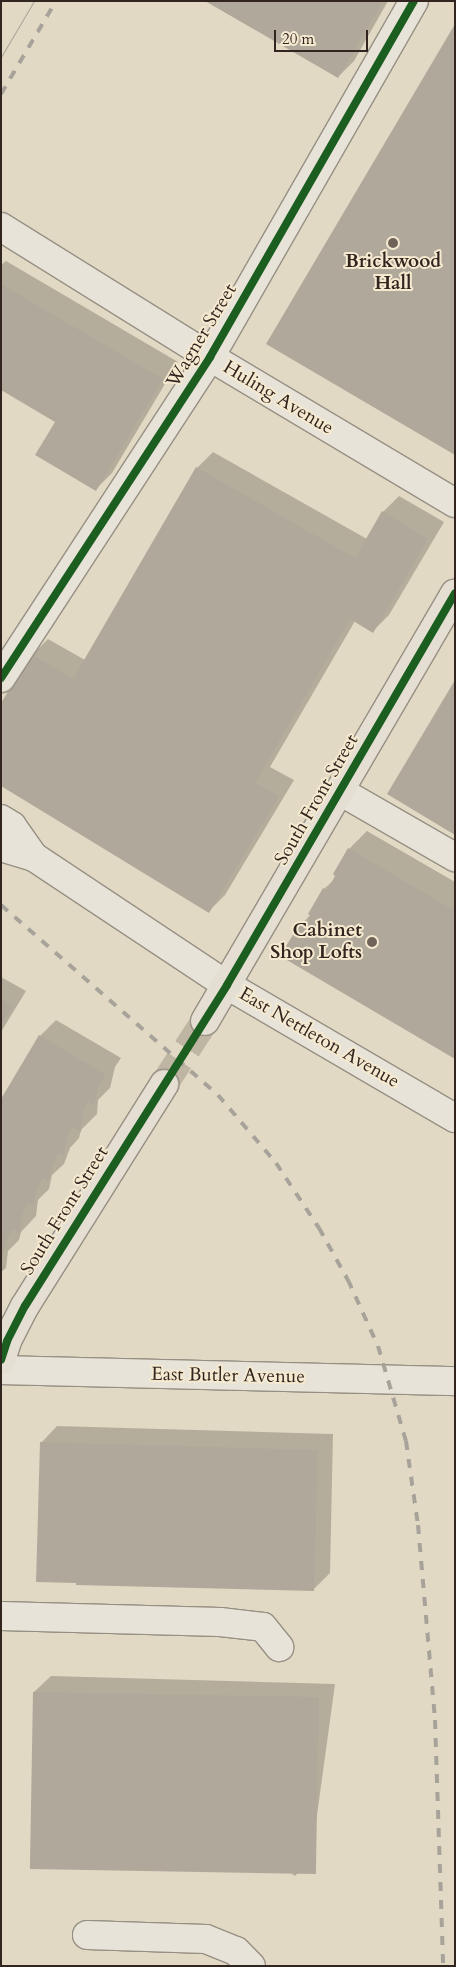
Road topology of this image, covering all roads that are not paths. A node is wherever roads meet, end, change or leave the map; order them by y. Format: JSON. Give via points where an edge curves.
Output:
{"nodes":[{"id":1,"x":414,"y":1,"type":"edge"},
{"id":2,"x":1,"y":227,"type":"edge"},
{"id":3,"x":210,"y":357,"type":"junction"},
{"id":4,"x":455,"y":503,"type":"edge"},
{"id":5,"x":455,"y":594,"type":"edge"},
{"id":6,"x":1,"y":678,"type":"edge"},
{"id":7,"x":340,"y":791,"type":"junction"},
{"id":8,"x":1,"y":819,"type":"edge"},
{"id":9,"x":1,"y":847,"type":"edge"},
{"id":10,"x":34,"y":857,"type":"junction"},
{"id":11,"x":455,"y":857,"type":"edge"},
{"id":12,"x":227,"y":985,"type":"junction"},
{"id":13,"x":205,"y":1021,"type":"tunnel mouth"},
{"id":14,"x":164,"y":1084,"type":"tunnel mouth"},
{"id":15,"x":455,"y":1118,"type":"edge"},
{"id":16,"x":1,"y":1360,"type":"edge"},
{"id":17,"x":1,"y":1370,"type":"edge"},
{"id":18,"x":455,"y":1381,"type":"edge"},
{"id":19,"x":1,"y":1616,"type":"edge"},
{"id":20,"x":279,"y":1647,"type":"dead end"},
{"id":21,"x":87,"y":1935,"type":"dead end"},
{"id":22,"x":251,"y":1966,"type":"edge"}],
"edges":[{"from":1,"to":3,"type":"street","name":"Wagner Street"},
{"from":2,"to":3,"type":"street","name":"Huling Avenue"},
{"from":3,"to":4,"type":"street","name":"Huling Avenue"},
{"from":3,"to":6,"type":"street","name":"Wagner Street"},
{"from":5,"to":7,"type":"main road","name":"South Front Street"},
{"from":7,"to":11,"type":"street"},
{"from":7,"to":12,"type":"main road","name":"South Front Street"},
{"from":8,"to":10,"type":"street","name":"East Nettleton Avenue","via":[[12,826]]},
{"from":9,"to":10,"type":"street","name":"East Nettleton Avenue"},
{"from":10,"to":12,"type":"street","name":"East Nettleton Avenue"},
{"from":12,"to":13,"type":"main road","name":"South Front Street"},
{"from":12,"to":15,"type":"street","name":"East Nettleton Avenue"},
{"from":14,"to":16,"type":"main road","name":"South Front Street","via":[[25,1306],[6,1341]]},
{"from":17,"to":18,"type":"street","name":"East Butler Avenue"},
{"from":19,"to":20,"type":"street","via":[[220,1622],[263,1627]]},
{"from":21,"to":22,"type":"street","via":[[206,1940],[236,1951]]}]}
